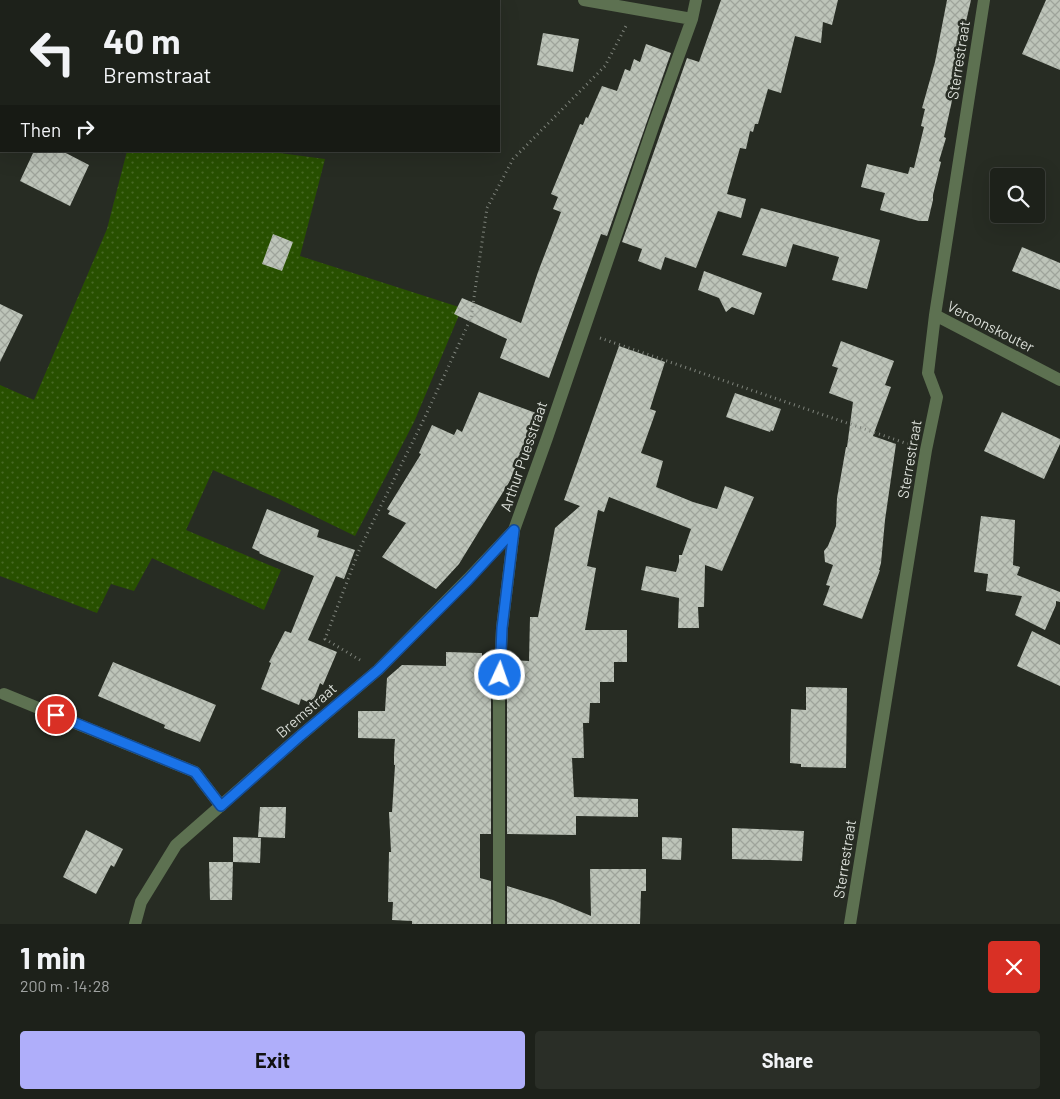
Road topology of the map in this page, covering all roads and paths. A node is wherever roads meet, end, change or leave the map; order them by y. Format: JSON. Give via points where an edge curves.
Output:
{"nodes":[{"id":1,"x":584,"y":0,"type":"edge"},
{"id":2,"x":696,"y":0,"type":"edge"},
{"id":3,"x":984,"y":0,"type":"edge"},
{"id":4,"x":635,"y":9,"type":"junction"},
{"id":5,"x":692,"y":19,"type":"junction"},
{"id":6,"x":935,"y":315,"type":"junction"},
{"id":7,"x":583,"y":332,"type":"junction"},
{"id":8,"x":1060,"y":380,"type":"edge"},
{"id":9,"x":926,"y":450,"type":"junction"},
{"id":10,"x":514,"y":530,"type":"junction"},
{"id":11,"x":378,"y":670,"type":"junction"},
{"id":12,"x":4,"y":694,"type":"dead end"},
{"id":13,"x":221,"y":806,"type":"junction"},
{"id":14,"x":135,"y":924,"type":"edge"},
{"id":15,"x":499,"y":924,"type":"edge"},
{"id":16,"x":850,"y":924,"type":"edge"}],
"edges":[{"from":1,"to":4,"type":"street"},
{"from":2,"to":5,"type":"street","name":"Arthur Puesstraat"},
{"from":3,"to":6,"type":"street","name":"Sterrestraat"},
{"from":4,"to":5,"type":"street"},
{"from":4,"to":11,"type":"path","via":[[605,66],[513,159],[486,208],[471,318],[360,548],[325,639]]},
{"from":5,"to":7,"type":"street","name":"Arthur Puesstraat"},
{"from":6,"to":8,"type":"street","name":"Veroonskouter"},
{"from":6,"to":9,"type":"street","name":"Sterrestraat","via":[[928,373],[937,397]]},
{"from":7,"to":9,"type":"path"},
{"from":7,"to":10,"type":"street","name":"Arthur Puesstraat"},
{"from":9,"to":16,"type":"street","name":"Sterrestraat"},
{"from":10,"to":11,"type":"street","name":"Bremstraat"},
{"from":10,"to":15,"type":"street","name":"Arthur Puesstraat","via":[[502,628],[499,691]]},
{"from":11,"to":13,"type":"street","name":"Bremstraat"},
{"from":12,"to":13,"type":"street","via":[[195,772]]},
{"from":13,"to":14,"type":"street","name":"Bremstraat","via":[[176,844],[141,902]]}]}
